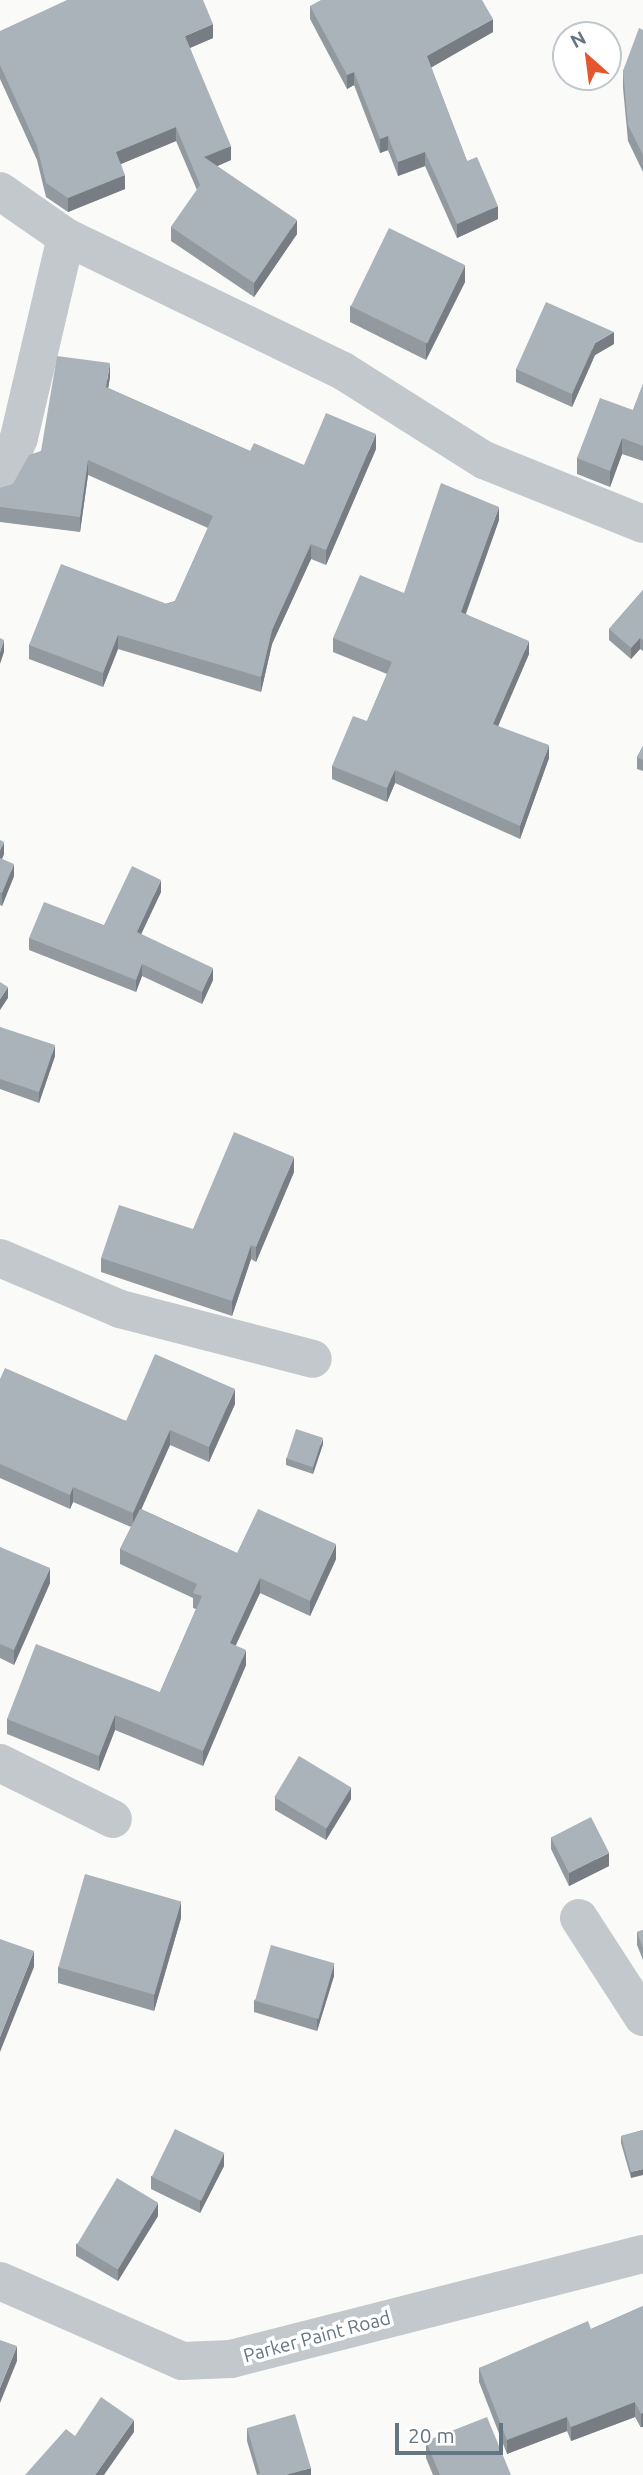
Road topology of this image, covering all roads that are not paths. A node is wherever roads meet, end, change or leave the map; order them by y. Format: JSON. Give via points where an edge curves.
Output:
{"nodes":[{"id":1,"x":0,"y":191,"type":"edge"},
{"id":2,"x":66,"y":237,"type":"junction"},
{"id":3,"x":0,"y":481,"type":"edge"},
{"id":4,"x":643,"y":524,"type":"edge"},
{"id":5,"x":0,"y":1258,"type":"edge"},
{"id":6,"x":313,"y":1359,"type":"dead end"},
{"id":7,"x":0,"y":1763,"type":"edge"},
{"id":8,"x":113,"y":1819,"type":"dead end"},
{"id":9,"x":579,"y":1918,"type":"dead end"},
{"id":10,"x":643,"y":2017,"type":"edge"},
{"id":11,"x":643,"y":2254,"type":"edge"},
{"id":12,"x":0,"y":2281,"type":"edge"}],
"edges":[{"from":1,"to":2,"type":"street"},
{"from":2,"to":3,"type":"street","via":[[19,438]]},
{"from":2,"to":4,"type":"street","via":[[343,372],[484,460]]},
{"from":5,"to":6,"type":"street","via":[[120,1309]]},
{"from":7,"to":8,"type":"street"},
{"from":9,"to":10,"type":"street"},
{"from":11,"to":12,"type":"street","name":"Parker Paint Road","via":[[219,2360],[182,2361]]}]}
